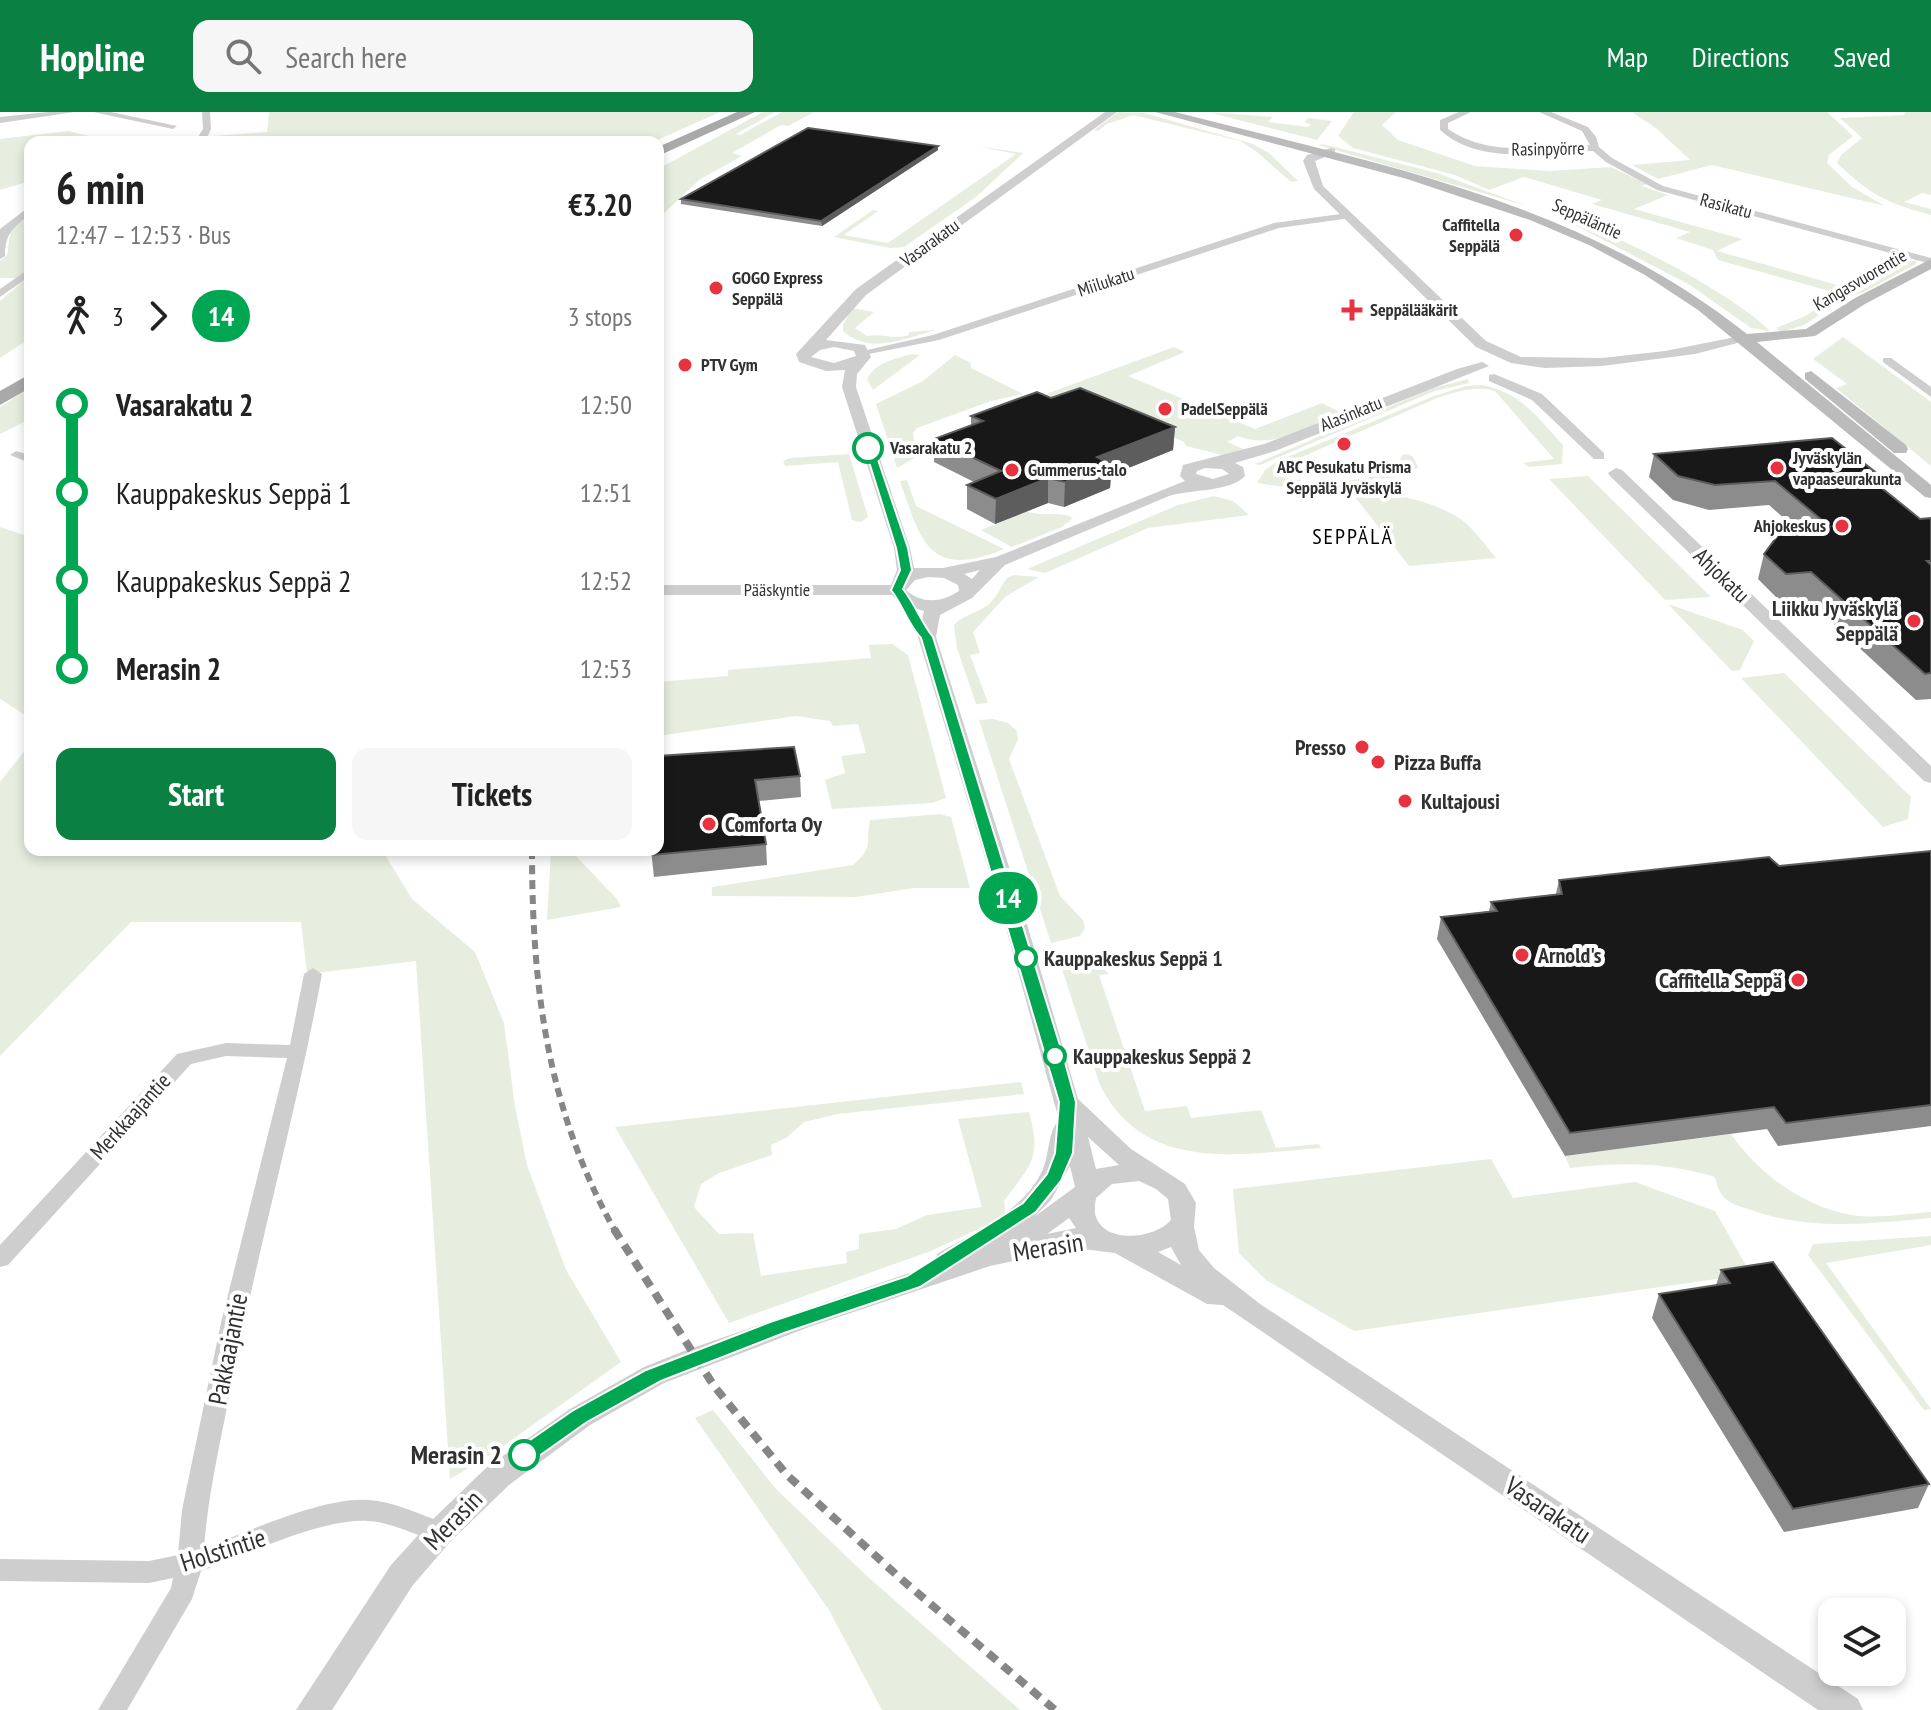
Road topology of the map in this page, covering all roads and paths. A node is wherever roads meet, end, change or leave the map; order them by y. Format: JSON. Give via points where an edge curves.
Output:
{"nodes":[{"id":1,"x":71,"y":112,"type":"edge"},
{"id":2,"x":97,"y":112,"type":"edge"},
{"id":3,"x":206,"y":112,"type":"edge"},
{"id":4,"x":728,"y":112,"type":"edge"},
{"id":5,"x":748,"y":112,"type":"edge"},
{"id":6,"x":1112,"y":112,"type":"edge"},
{"id":7,"x":1161,"y":112,"type":"edge"},
{"id":8,"x":1185,"y":112,"type":"edge"},
{"id":9,"x":1467,"y":112,"type":"edge"},
{"id":10,"x":1543,"y":112,"type":"edge"},
{"id":11,"x":1089,"y":113,"type":"edge"},
{"id":12,"x":0,"y":120,"type":"edge"},
{"id":13,"x":173,"y":126,"type":"dead end"},
{"id":14,"x":203,"y":136,"type":"edge"},
{"id":15,"x":664,"y":140,"type":"edge"},
{"id":16,"x":1595,"y":148,"type":"junction"},
{"id":17,"x":664,"y":149,"type":"edge"},
{"id":18,"x":1329,"y":157,"type":"junction"},
{"id":19,"x":1030,"y":169,"type":"junction"},
{"id":20,"x":24,"y":214,"type":"edge"},
{"id":21,"x":1348,"y":216,"type":"junction"},
{"id":22,"x":0,"y":240,"type":"edge"},
{"id":23,"x":0,"y":256,"type":"edge"},
{"id":24,"x":1931,"y":262,"type":"edge"},
{"id":25,"x":24,"y":274,"type":"edge"},
{"id":26,"x":5,"y":284,"type":"edge"},
{"id":27,"x":0,"y":294,"type":"edge"},
{"id":28,"x":834,"y":320,"type":"junction"},
{"id":29,"x":1759,"y":343,"type":"junction"},
{"id":30,"x":848,"y":344,"type":"junction"},
{"id":31,"x":1481,"y":344,"type":"junction"},
{"id":32,"x":810,"y":348,"type":"junction"},
{"id":33,"x":861,"y":357,"type":"junction"},
{"id":34,"x":1887,"y":360,"type":"dead end"},
{"id":35,"x":1518,"y":361,"type":"junction"},
{"id":36,"x":1600,"y":361,"type":"junction"},
{"id":37,"x":820,"y":366,"type":"junction"},
{"id":38,"x":24,"y":369,"type":"edge"},
{"id":39,"x":1487,"y":371,"type":"junction"},
{"id":40,"x":1537,"y":376,"type":"junction"},
{"id":41,"x":0,"y":383,"type":"edge"},
{"id":42,"x":24,"y":384,"type":"edge"},
{"id":43,"x":849,"y":387,"type":"junction"},
{"id":44,"x":1931,"y":393,"type":"edge"},
{"id":45,"x":1537,"y":397,"type":"junction"},
{"id":46,"x":0,"y":399,"type":"edge"},
{"id":47,"x":1263,"y":451,"type":"junction"},
{"id":48,"x":1213,"y":462,"type":"junction"},
{"id":49,"x":1187,"y":472,"type":"junction"},
{"id":50,"x":1238,"y":473,"type":"junction"},
{"id":51,"x":1931,"y":473,"type":"edge"},
{"id":52,"x":1206,"y":483,"type":"junction"},
{"id":53,"x":1163,"y":493,"type":"junction"},
{"id":54,"x":1931,"y":493,"type":"edge"},
{"id":55,"x":902,"y":548,"type":"junction"},
{"id":56,"x":1001,"y":561,"type":"junction"},
{"id":57,"x":939,"y":572,"type":"junction"},
{"id":58,"x":902,"y":589,"type":"junction"},
{"id":59,"x":664,"y":590,"type":"edge"},
{"id":60,"x":967,"y":591,"type":"junction"},
{"id":61,"x":947,"y":604,"type":"junction"},
{"id":62,"x":927,"y":637,"type":"junction"},
{"id":63,"x":1931,"y":777,"type":"edge"},
{"id":64,"x":313,"y":974,"type":"dead end"},
{"id":65,"x":298,"y":1052,"type":"junction"},
{"id":66,"x":1067,"y":1102,"type":"junction"},
{"id":67,"x":1150,"y":1175,"type":"junction"},
{"id":68,"x":1086,"y":1191,"type":"junction"},
{"id":69,"x":1181,"y":1226,"type":"junction"},
{"id":70,"x":1117,"y":1244,"type":"junction"},
{"id":71,"x":987,"y":1257,"type":"junction"},
{"id":72,"x":0,"y":1259,"type":"edge"},
{"id":73,"x":913,"y":1282,"type":"junction"},
{"id":74,"x":1250,"y":1311,"type":"junction"},
{"id":75,"x":440,"y":1532,"type":"junction"},
{"id":76,"x":190,"y":1564,"type":"junction"},
{"id":77,"x":0,"y":1570,"type":"edge"},
{"id":78,"x":112,"y":1710,"type":"edge"},
{"id":79,"x":313,"y":1710,"type":"edge"},
{"id":80,"x":1846,"y":1710,"type":"edge"}],
"edges":[{"from":1,"to":12,"type":"street"},
{"from":2,"to":13,"type":"street"},
{"from":3,"to":14,"type":"street"},
{"from":4,"to":15,"type":"main road"},
{"from":5,"to":17,"type":"main road"},
{"from":6,"to":19,"type":"street","name":"Vasarakatu"},
{"from":7,"to":18,"type":"main road","name":"Seppäläntie"},
{"from":8,"to":18,"type":"main road","name":"Seppäläntie"},
{"from":9,"to":16,"type":"street","name":"Rasinpyörre","via":[[1443,122],[1444,130],[1472,144],[1529,151]]},
{"from":10,"to":16,"type":"street","name":"Rasikatu","via":[[1585,129]]},
{"from":11,"to":19,"type":"street","name":"Vasarakatu","via":[[1041,151]]},
{"from":16,"to":24,"type":"street","name":"Rasikatu","via":[[1660,188]]},
{"from":18,"to":21,"type":"street","via":[[1318,187]]},
{"from":18,"to":29,"type":"main road","name":"Seppäläntie","via":[[1498,205],[1582,238],[1653,274]]},
{"from":19,"to":28,"type":"street","name":"Vasarakatu","via":[[861,292]]},
{"from":20,"to":22,"type":"street"},
{"from":21,"to":31,"type":"street"},
{"from":21,"to":33,"type":"street","name":"Miilukatu","via":[[1278,225],[935,338]]},
{"from":22,"to":23,"type":"street"},
{"from":24,"to":29,"type":"main road","name":"Kangasvuorentie","via":[[1801,341]]},
{"from":25,"to":26,"type":"street"},
{"from":26,"to":27,"type":"street"},
{"from":28,"to":30,"type":"street"},
{"from":28,"to":32,"type":"street","name":"Vasarakatu"},
{"from":29,"to":36,"type":"street"},
{"from":29,"to":51,"type":"main road","name":"Seppäläntie"},
{"from":29,"to":54,"type":"main road","name":"Seppäläntie"},
{"from":30,"to":32,"type":"street"},
{"from":30,"to":33,"type":"street"},
{"from":31,"to":35,"type":"street"},
{"from":31,"to":39,"type":"street"},
{"from":32,"to":37,"type":"street","via":[[804,359]]},
{"from":33,"to":37,"type":"street","via":[[836,367]]},
{"from":33,"to":43,"type":"street"},
{"from":34,"to":44,"type":"street"},
{"from":35,"to":36,"type":"street"},
{"from":35,"to":39,"type":"street"},
{"from":35,"to":40,"type":"street","via":[[1536,368]]},
{"from":36,"to":40,"type":"street"},
{"from":37,"to":43,"type":"street"},
{"from":38,"to":41,"type":"main road"},
{"from":39,"to":40,"type":"street","via":[[1521,381]]},
{"from":39,"to":45,"type":"street"},
{"from":39,"to":47,"type":"street","name":"Alasinkatu","via":[[1441,380]]},
{"from":40,"to":45,"type":"street"},
{"from":42,"to":46,"type":"main road"},
{"from":43,"to":55,"type":"street"},
{"from":45,"to":63,"type":"street","name":"Ahjokatu","via":[[1599,456],[1589,459],[1589,466],[1616,473]]},
{"from":47,"to":48,"type":"street","name":"Alasinkatu"},
{"from":47,"to":50,"type":"street","name":"Alasinkatu"},
{"from":48,"to":49,"type":"street","name":"Alasinkatu"},
{"from":48,"to":50,"type":"street"},
{"from":49,"to":52,"type":"street"},
{"from":49,"to":53,"type":"street"},
{"from":50,"to":52,"type":"street","via":[[1230,482]]},
{"from":52,"to":53,"type":"street"},
{"from":53,"to":56,"type":"street"},
{"from":55,"to":57,"type":"street"},
{"from":55,"to":58,"type":"street"},
{"from":56,"to":57,"type":"street"},
{"from":56,"to":60,"type":"street"},
{"from":57,"to":58,"type":"street"},
{"from":57,"to":60,"type":"street","via":[[962,580]]},
{"from":58,"to":59,"type":"street","name":"Pääskyntie"},
{"from":58,"to":61,"type":"street","via":[[920,605]]},
{"from":58,"to":62,"type":"street","via":[[915,625]]},
{"from":60,"to":61,"type":"street"},
{"from":61,"to":62,"type":"street","via":[[929,617]]},
{"from":62,"to":66,"type":"street"},
{"from":64,"to":65,"type":"street","name":"Pakkaajantie"},
{"from":65,"to":72,"type":"street","name":"Merkkaajantie","via":[[229,1048],[184,1059]]},
{"from":65,"to":76,"type":"street","name":"Pakkaajantie","via":[[232,1323],[194,1510]]},
{"from":66,"to":67,"type":"street"},
{"from":66,"to":68,"type":"street"},
{"from":66,"to":73,"type":"street","name":"Merasin","via":[[1064,1153],[1055,1177],[1036,1201]]},
{"from":67,"to":68,"type":"street","via":[[1116,1173]]},
{"from":67,"to":69,"type":"street","via":[[1170,1185],[1183,1201]]},
{"from":68,"to":70,"type":"street","via":[[1080,1212],[1084,1221]]},
{"from":68,"to":71,"type":"street","name":"Merasin"},
{"from":69,"to":70,"type":"street","via":[[1158,1244]]},
{"from":69,"to":74,"type":"street","name":"Vasarakatu","via":[[1180,1240],[1189,1259]]},
{"from":70,"to":71,"type":"street","name":"Merasin","via":[[1074,1238]]},
{"from":70,"to":74,"type":"street","name":"Vasarakatu"},
{"from":71,"to":73,"type":"street","name":"Merasin"},
{"from":73,"to":75,"type":"street","name":"Merasin","via":[[777,1327],[617,1394],[530,1451]]},
{"from":74,"to":80,"type":"street","name":"Vasarakatu"},
{"from":75,"to":76,"type":"street","name":"Holstintie","via":[[371,1510],[354,1511],[312,1520]]},
{"from":75,"to":79,"type":"street","name":"Merasin","via":[[402,1575]]},
{"from":76,"to":77,"type":"street","name":"Holstintie","via":[[149,1572]]},
{"from":76,"to":78,"type":"street","name":"Pakkaajantie","via":[[183,1591]]}]}
